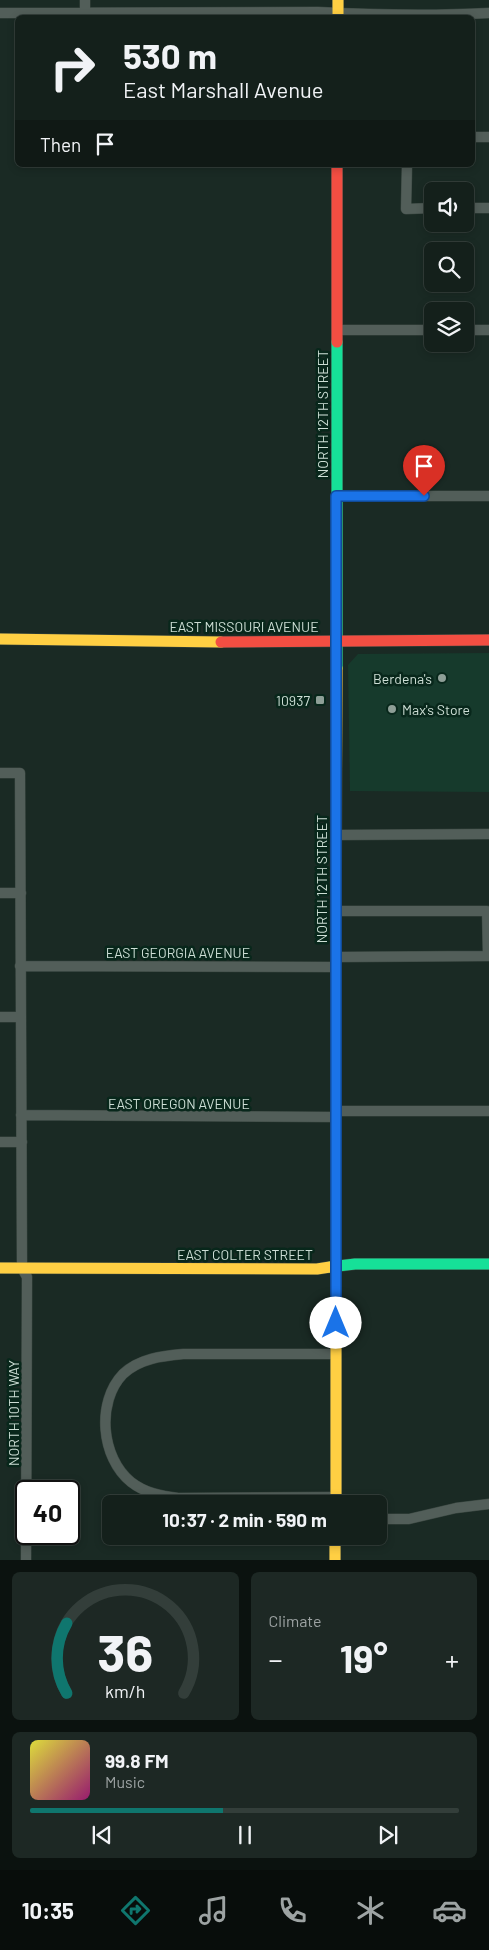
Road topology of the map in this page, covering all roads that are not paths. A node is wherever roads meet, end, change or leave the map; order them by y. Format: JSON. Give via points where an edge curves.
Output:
{"nodes":[{"id":1,"x":85,"y":0,"type":"edge"},
{"id":2,"x":208,"y":0,"type":"edge"},
{"id":3,"x":338,"y":0,"type":"edge"},
{"id":4,"x":208,"y":12,"type":"junction"},
{"id":5,"x":0,"y":13,"type":"edge"},
{"id":6,"x":489,"y":13,"type":"edge"},
{"id":7,"x":80,"y":14,"type":"edge"},
{"id":8,"x":177,"y":15,"type":"edge"},
{"id":9,"x":338,"y":15,"type":"edge"},
{"id":10,"x":475,"y":136,"type":"edge"},
{"id":11,"x":489,"y":137,"type":"edge"},
{"id":12,"x":337,"y":167,"type":"edge"},
{"id":13,"x":408,"y":167,"type":"edge"},
{"id":14,"x":424,"y":208,"type":"edge"},
{"id":15,"x":474,"y":208,"type":"edge"},
{"id":16,"x":489,"y":208,"type":"edge"},
{"id":17,"x":337,"y":330,"type":"junction"},
{"id":18,"x":424,"y":330,"type":"edge"},
{"id":19,"x":474,"y":330,"type":"edge"},
{"id":20,"x":489,"y":330,"type":"edge"},
{"id":21,"x":336,"y":496,"type":"junction"},
{"id":22,"x":489,"y":496,"type":"edge"},
{"id":23,"x":0,"y":640,"type":"edge"},
{"id":24,"x":489,"y":640,"type":"edge"},
{"id":25,"x":337,"y":641,"type":"junction"},
{"id":26,"x":0,"y":773,"type":"edge"},
{"id":27,"x":489,"y":834,"type":"edge"},
{"id":28,"x":336,"y":835,"type":"junction"},
{"id":29,"x":0,"y":893,"type":"edge"},
{"id":30,"x":20,"y":893,"type":"junction"},
{"id":31,"x":336,"y":911,"type":"junction"},
{"id":32,"x":488,"y":956,"type":"edge"},
{"id":33,"x":336,"y":962,"type":"junction"},
{"id":34,"x":20,"y":966,"type":"junction"},
{"id":35,"x":0,"y":1017,"type":"edge"},
{"id":36,"x":21,"y":1017,"type":"junction"},
{"id":37,"x":489,"y":1111,"type":"edge"},
{"id":38,"x":336,"y":1114,"type":"junction"},
{"id":39,"x":21,"y":1115,"type":"junction"},
{"id":40,"x":0,"y":1142,"type":"edge"},
{"id":41,"x":22,"y":1142,"type":"junction"},
{"id":42,"x":489,"y":1264,"type":"edge"},
{"id":43,"x":336,"y":1266,"type":"junction"},
{"id":44,"x":0,"y":1268,"type":"edge"},
{"id":45,"x":22,"y":1268,"type":"junction"},
{"id":46,"x":336,"y":1354,"type":"junction"},
{"id":47,"x":160,"y":1495,"type":"edge"},
{"id":48,"x":336,"y":1495,"type":"edge"},
{"id":49,"x":489,"y":1504,"type":"edge"},
{"id":50,"x":387,"y":1519,"type":"edge"},
{"id":51,"x":336,"y":1545,"type":"edge"},
{"id":52,"x":26,"y":1560,"type":"edge"},
{"id":53,"x":335,"y":1560,"type":"edge"}],
"edges":[{"from":1,"to":7,"type":"street"},
{"from":2,"to":4,"type":"street"},
{"from":3,"to":9,"type":"street"},
{"from":4,"to":8,"type":"street"},
{"from":4,"to":9,"type":"street"},
{"from":5,"to":7,"type":"street"},
{"from":6,"to":9,"type":"street"},
{"from":7,"to":8,"type":"street"},
{"from":10,"to":11,"type":"street"},
{"from":12,"to":17,"type":"street","name":"NORTH 12TH STREET"},
{"from":13,"to":14,"type":"street","via":[[406,208]]},
{"from":15,"to":16,"type":"street"},
{"from":17,"to":18,"type":"street"},
{"from":17,"to":21,"type":"street","name":"NORTH 12TH STREET"},
{"from":19,"to":20,"type":"street"},
{"from":21,"to":22,"type":"street"},
{"from":21,"to":25,"type":"street","name":"NORTH 12TH STREET"},
{"from":23,"to":25,"type":"street","name":"EAST MISSOURI AVENUE"},
{"from":24,"to":25,"type":"street","name":"EAST MISSOURI AVENUE"},
{"from":25,"to":28,"type":"street","name":"NORTH 12TH STREET"},
{"from":26,"to":30,"type":"street","name":"NORTH 10TH WAY","via":[[20,773]]},
{"from":27,"to":28,"type":"street"},
{"from":28,"to":31,"type":"street","name":"NORTH 12TH STREET"},
{"from":29,"to":30,"type":"street"},
{"from":30,"to":34,"type":"street","name":"NORTH 10TH WAY"},
{"from":31,"to":32,"type":"street","via":[[487,911]]},
{"from":31,"to":33,"type":"street","name":"NORTH 12TH STREET"},
{"from":32,"to":33,"type":"street","name":"EAST GEORGIA AVENUE"},
{"from":33,"to":34,"type":"street","name":"EAST GEORGIA AVENUE"},
{"from":33,"to":38,"type":"street","name":"NORTH 12TH STREET"},
{"from":34,"to":36,"type":"street","name":"NORTH 10TH WAY"},
{"from":35,"to":36,"type":"street"},
{"from":36,"to":39,"type":"street","name":"NORTH 10TH WAY"},
{"from":37,"to":38,"type":"street","name":"EAST OREGON AVENUE"},
{"from":38,"to":39,"type":"street","name":"EAST OREGON AVENUE"},
{"from":38,"to":43,"type":"street","name":"NORTH 12TH STREET"},
{"from":39,"to":41,"type":"street","name":"NORTH 10TH WAY"},
{"from":40,"to":41,"type":"street"},
{"from":41,"to":45,"type":"street","name":"NORTH 10TH WAY"},
{"from":42,"to":43,"type":"street","name":"EAST COLTER STREET"},
{"from":43,"to":45,"type":"street","name":"EAST COLTER STREET","via":[[317,1269]]},
{"from":43,"to":46,"type":"street","name":"NORTH 12TH STREET"},
{"from":44,"to":45,"type":"street","name":"EAST COLTER STREET"},
{"from":45,"to":52,"type":"street","name":"NORTH 10TH WAY","via":[[27,1277]]},
{"from":46,"to":47,"type":"street","via":[[184,1354],[155,1358],[123,1374],[109,1400],[106,1418],[108,1447],[121,1473],[146,1491]]},
{"from":46,"to":48,"type":"street","name":"NORTH 12TH STREET"},
{"from":49,"to":50,"type":"street"},
{"from":51,"to":53,"type":"street"}]}
